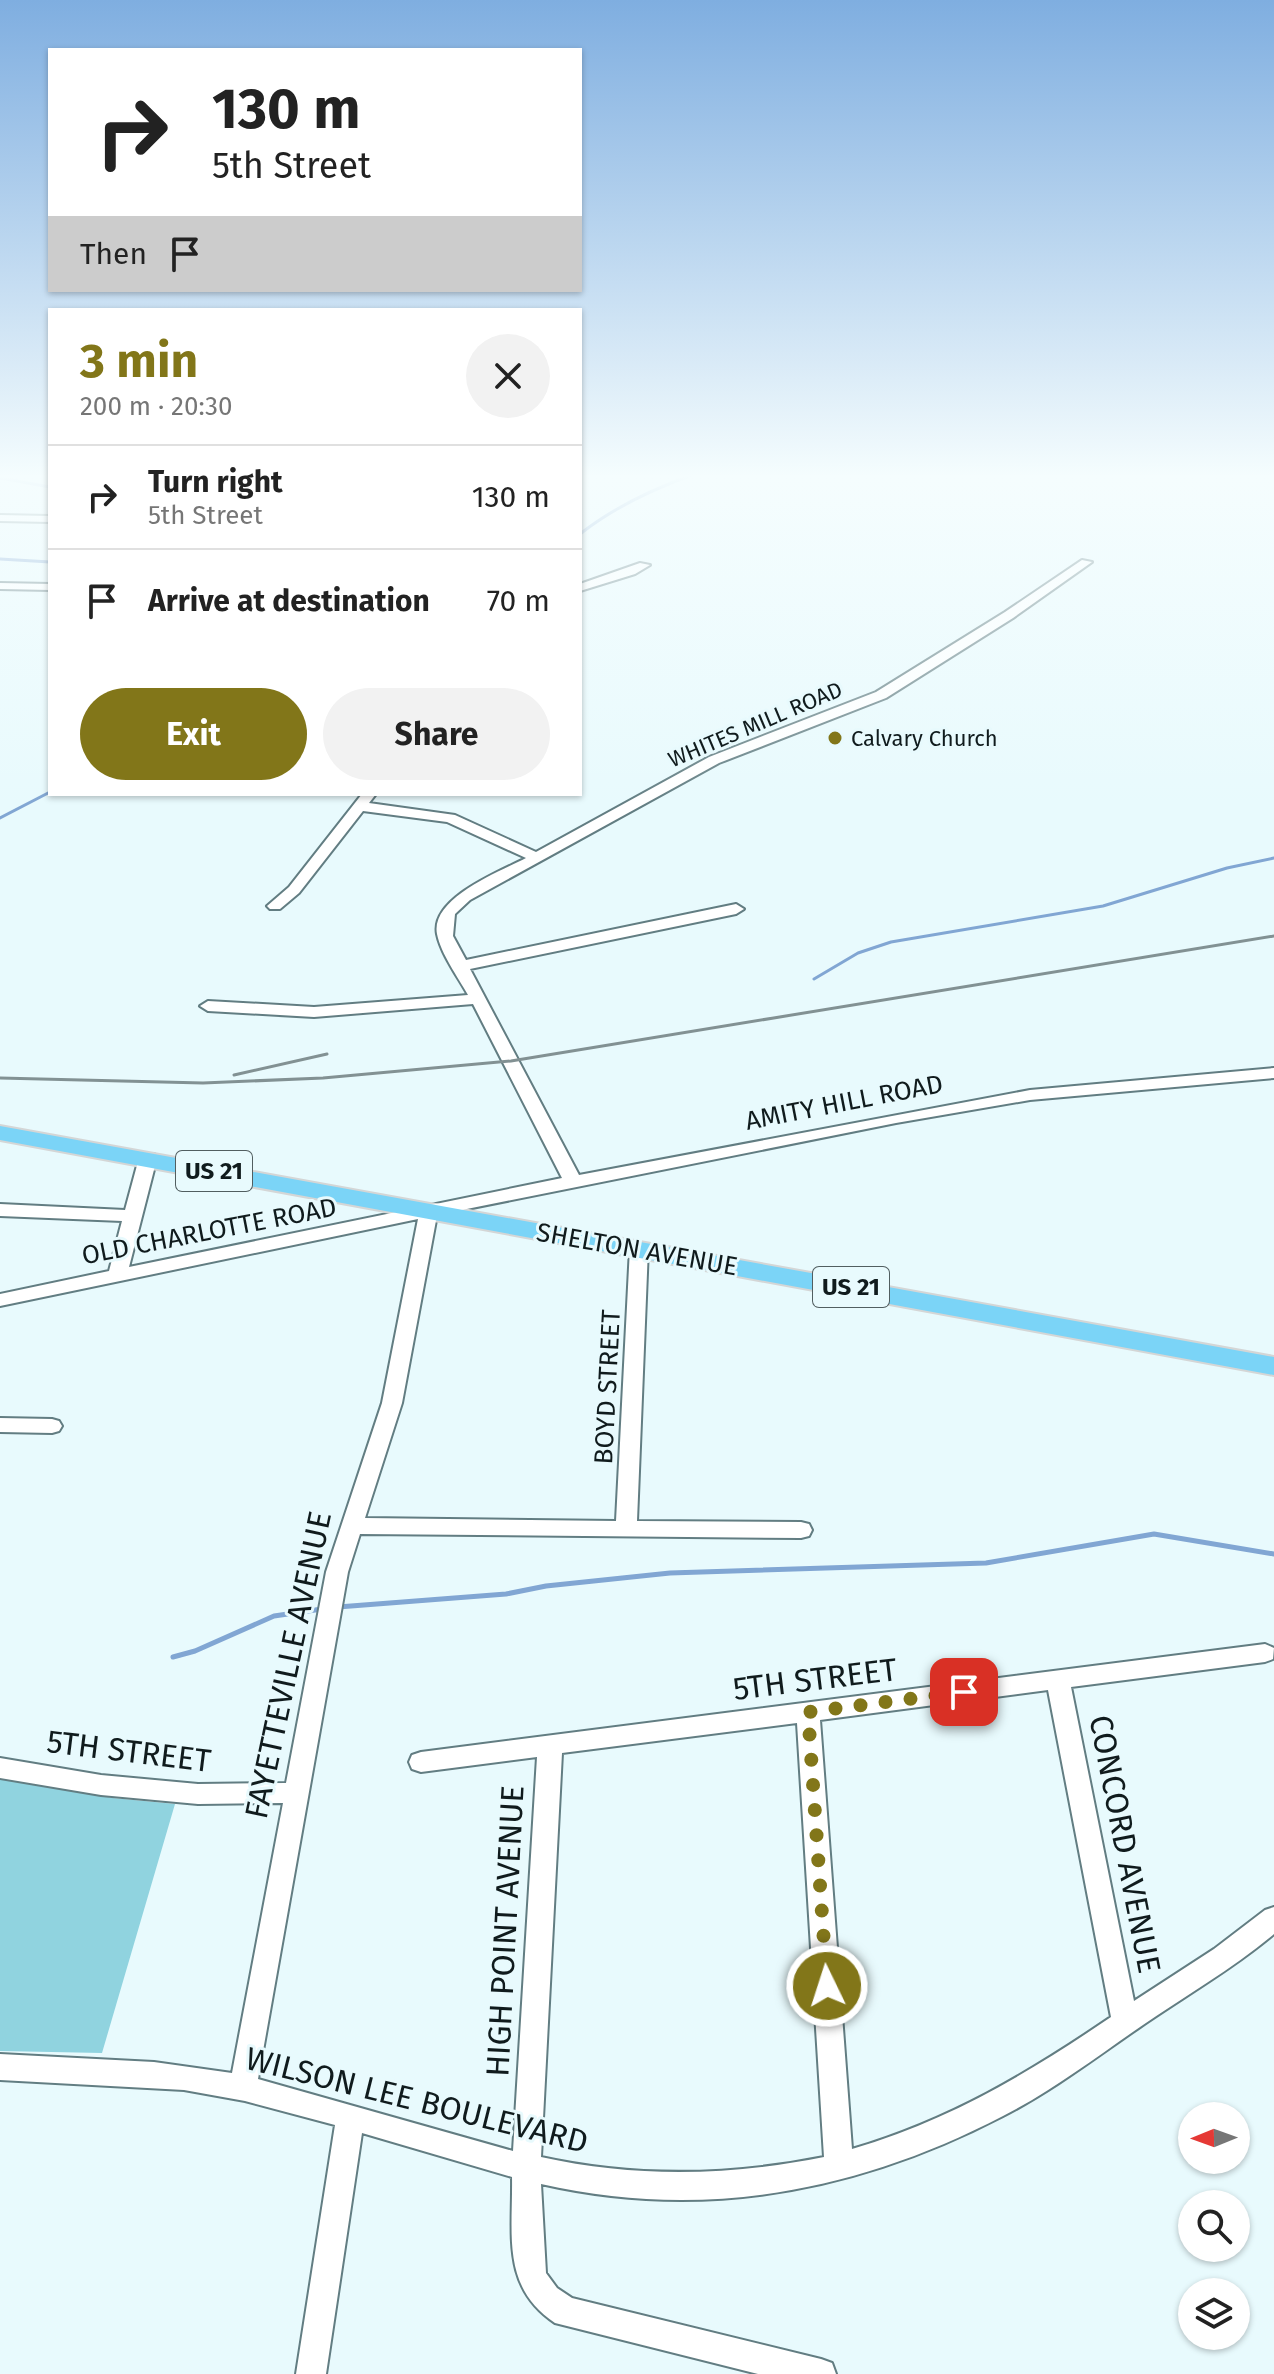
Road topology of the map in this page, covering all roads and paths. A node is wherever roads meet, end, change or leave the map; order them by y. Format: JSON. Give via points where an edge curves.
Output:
{"nodes":[{"id":1,"x":0,"y":586,"type":"edge"},
{"id":2,"x":1051,"y":586,"type":"edge"},
{"id":3,"x":48,"y":587,"type":"edge"},
{"id":4,"x":364,"y":800,"type":"edge"},
{"id":5,"x":536,"y":857,"type":"junction"},
{"id":6,"x":275,"y":906,"type":"dead end"},
{"id":7,"x":736,"y":909,"type":"dead end"},
{"id":8,"x":461,"y":966,"type":"junction"},
{"id":9,"x":478,"y":999,"type":"junction"},
{"id":10,"x":208,"y":1006,"type":"dead end"},
{"id":11,"x":1274,"y":1073,"type":"edge"},
{"id":12,"x":0,"y":1133,"type":"edge"},
{"id":13,"x":148,"y":1158,"type":"junction"},
{"id":14,"x":573,"y":1181,"type":"junction"},
{"id":15,"x":0,"y":1210,"type":"edge"},
{"id":16,"x":428,"y":1213,"type":"junction"},
{"id":17,"x":133,"y":1216,"type":"junction"},
{"id":18,"x":639,"y":1248,"type":"junction"},
{"id":19,"x":117,"y":1276,"type":"junction"},
{"id":20,"x":0,"y":1300,"type":"edge"},
{"id":21,"x":1274,"y":1366,"type":"edge"},
{"id":22,"x":0,"y":1425,"type":"edge"},
{"id":23,"x":52,"y":1426,"type":"dead end"},
{"id":24,"x":350,"y":1526,"type":"junction"},
{"id":25,"x":626,"y":1529,"type":"junction"},
{"id":26,"x":801,"y":1530,"type":"dead end"},
{"id":27,"x":1265,"y":1653,"type":"dead end"},
{"id":28,"x":1058,"y":1680,"type":"junction"},
{"id":29,"x":808,"y":1712,"type":"junction"},
{"id":30,"x":550,"y":1745,"type":"junction"},
{"id":31,"x":421,"y":1762,"type":"dead end"},
{"id":32,"x":0,"y":1768,"type":"edge"},
{"id":33,"x":298,"y":1793,"type":"junction"},
{"id":34,"x":1274,"y":1918,"type":"edge"},
{"id":35,"x":1125,"y":2021,"type":"junction"},
{"id":36,"x":0,"y":2067,"type":"edge"},
{"id":37,"x":243,"y":2088,"type":"junction"},
{"id":38,"x":350,"y":2118,"type":"junction"},
{"id":39,"x":839,"y":2168,"type":"junction"},
{"id":40,"x":526,"y":2169,"type":"junction"},
{"id":41,"x":311,"y":2374,"type":"edge"},
{"id":42,"x":821,"y":2374,"type":"edge"}],
"edges":[{"from":1,"to":3,"type":"street"},
{"from":2,"to":5,"type":"street","name":"WHITES MILL ROAD","via":[[881,695],[714,760]]},
{"from":4,"to":5,"type":"street","via":[[450,818]]},
{"from":4,"to":6,"type":"street","via":[[294,890]]},
{"from":5,"to":8,"type":"street","name":"WHITES MILL ROAD","via":[[450,909],[443,922],[445,934]]},
{"from":7,"to":8,"type":"street"},
{"from":8,"to":9,"type":"street","name":"WHITES MILL ROAD"},
{"from":9,"to":10,"type":"street","via":[[314,1012]]},
{"from":9,"to":14,"type":"street","name":"WHITES MILL ROAD"},
{"from":11,"to":14,"type":"street","name":"AMITY HILL ROAD","via":[[1030,1095]]},
{"from":12,"to":13,"type":"main road","name":"SHELTON AVENUE","number":"US 21"},
{"from":13,"to":16,"type":"main road","name":"SHELTON AVENUE","number":"US 21"},
{"from":13,"to":17,"type":"street"},
{"from":14,"to":16,"type":"street","name":"AMITY HILL ROAD"},
{"from":15,"to":17,"type":"street"},
{"from":16,"to":18,"type":"main road","name":"SHELTON AVENUE","number":"US 21"},
{"from":16,"to":19,"type":"street","name":"OLD CHARLOTTE ROAD"},
{"from":16,"to":24,"type":"street","name":"FAYETTEVILLE AVENUE","via":[[392,1403]]},
{"from":17,"to":19,"type":"street"},
{"from":18,"to":21,"type":"main road","name":"SHELTON AVENUE","number":"US 21"},
{"from":18,"to":25,"type":"street","name":"BOYD STREET"},
{"from":19,"to":20,"type":"street","name":"OLD CHARLOTTE ROAD"},
{"from":22,"to":23,"type":"street"},
{"from":24,"to":25,"type":"street"},
{"from":24,"to":33,"type":"street","name":"FAYETTEVILLE AVENUE"},
{"from":25,"to":26,"type":"street"},
{"from":27,"to":28,"type":"street","name":"5TH STREET"},
{"from":28,"to":29,"type":"street","name":"5TH STREET"},
{"from":28,"to":35,"type":"street","name":"CONCORD AVENUE"},
{"from":29,"to":30,"type":"street","name":"5TH STREET"},
{"from":29,"to":39,"type":"street"},
{"from":30,"to":31,"type":"street","name":"5TH STREET"},
{"from":30,"to":40,"type":"street","name":"HIGH POINT AVENUE"},
{"from":32,"to":33,"type":"street","name":"5TH STREET","via":[[198,1794]]},
{"from":33,"to":37,"type":"street","name":"FAYETTEVILLE AVENUE"},
{"from":34,"to":35,"type":"street","name":"WILSON LEE BOULEVARD"},
{"from":35,"to":39,"type":"street","name":"WILSON LEE BOULEVARD","via":[[1043,2079],[948,2128]]},
{"from":36,"to":37,"type":"street","name":"WILSON LEE BOULEVARD","via":[[150,2075]]},
{"from":37,"to":38,"type":"street","name":"WILSON LEE BOULEVARD"},
{"from":38,"to":40,"type":"street","name":"WILSON LEE BOULEVARD"},
{"from":38,"to":41,"type":"street"},
{"from":39,"to":40,"type":"street","name":"WILSON LEE BOULEVARD","via":[[768,2184],[689,2189]]},
{"from":40,"to":42,"type":"street","name":"HIGH POINT AVENUE","via":[[528,2255],[532,2279],[546,2299],[566,2312]]}]}
